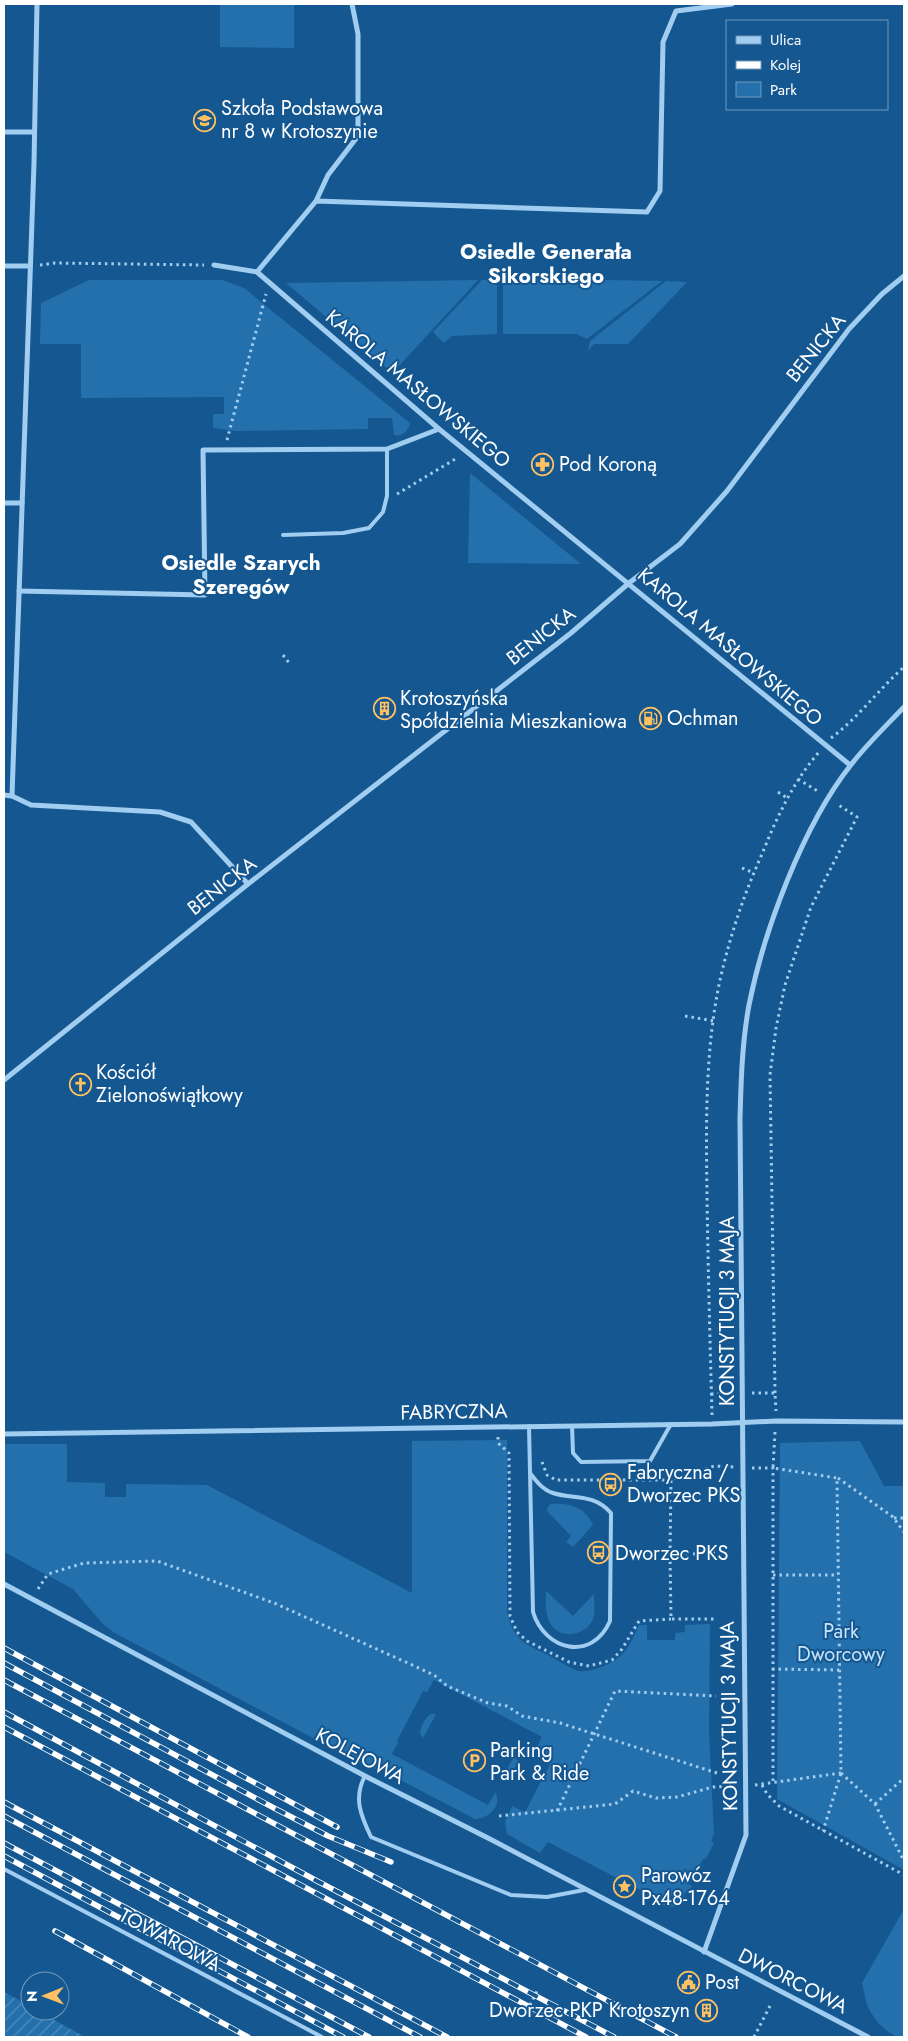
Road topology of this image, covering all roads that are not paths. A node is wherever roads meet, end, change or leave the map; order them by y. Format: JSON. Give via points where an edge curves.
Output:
{"nodes":[{"id":1,"x":37,"y":4,"type":"edge"},
{"id":2,"x":352,"y":4,"type":"edge"},
{"id":3,"x":732,"y":4,"type":"edge"},
{"id":4,"x":4,"y":132,"type":"edge"},
{"id":5,"x":34,"y":132,"type":"junction"},
{"id":6,"x":316,"y":201,"type":"junction"},
{"id":7,"x":214,"y":265,"type":"road end"},
{"id":8,"x":4,"y":266,"type":"edge"},
{"id":9,"x":30,"y":266,"type":"junction"},
{"id":10,"x":257,"y":272,"type":"junction"},
{"id":11,"x":904,"y":276,"type":"edge"},
{"id":12,"x":439,"y":429,"type":"junction"},
{"id":13,"x":386,"y":449,"type":"junction"},
{"id":14,"x":4,"y":502,"type":"edge"},
{"id":15,"x":22,"y":502,"type":"junction"},
{"id":16,"x":282,"y":535,"type":"dead end"},
{"id":17,"x":629,"y":583,"type":"junction"},
{"id":18,"x":19,"y":592,"type":"junction"},
{"id":19,"x":904,"y":707,"type":"edge"},
{"id":20,"x":850,"y":765,"type":"junction"},
{"id":21,"x":4,"y":795,"type":"edge"},
{"id":22,"x":12,"y":796,"type":"junction"},
{"id":23,"x":248,"y":884,"type":"junction"},
{"id":24,"x":4,"y":1080,"type":"edge"},
{"id":25,"x":742,"y":1422,"type":"junction"},
{"id":26,"x":904,"y":1422,"type":"edge"},
{"id":27,"x":671,"y":1424,"type":"junction"},
{"id":28,"x":529,"y":1426,"type":"junction"},
{"id":29,"x":572,"y":1426,"type":"junction"},
{"id":30,"x":4,"y":1434,"type":"edge"},
{"id":31,"x":530,"y":1473,"type":"junction"},
{"id":32,"x":4,"y":1584,"type":"edge"},
{"id":33,"x":365,"y":1776,"type":"junction"},
{"id":34,"x":4,"y":1868,"type":"edge"},
{"id":35,"x":584,"y":1890,"type":"junction"},
{"id":36,"x":704,"y":1952,"type":"junction"},
{"id":37,"x":322,"y":2037,"type":"edge"},
{"id":38,"x":868,"y":2037,"type":"edge"}],
"edges":[{"from":1,"to":5,"type":"street"},
{"from":2,"to":6,"type":"street","via":[[358,34],[358,136],[328,175]]},
{"from":3,"to":6,"type":"street","via":[[676,11],[663,42],[660,190],[647,212]]},
{"from":4,"to":5,"type":"street"},
{"from":5,"to":9,"type":"street"},
{"from":6,"to":10,"type":"street"},
{"from":7,"to":10,"type":"street"},
{"from":8,"to":9,"type":"street"},
{"from":9,"to":15,"type":"street"},
{"from":10,"to":12,"type":"street","name":"KAROLA MASŁOWSKIEGO"},
{"from":11,"to":17,"type":"street","name":"BENICKA","via":[[849,329],[727,491],[686,537]]},
{"from":12,"to":13,"type":"street"},
{"from":12,"to":17,"type":"street","name":"KAROLA MASŁOWSKIEGO"},
{"from":13,"to":16,"type":"lane","via":[[387,496],[383,512],[369,528],[343,533]]},
{"from":13,"to":18,"type":"street","via":[[203,450],[205,595]]},
{"from":14,"to":15,"type":"street"},
{"from":15,"to":18,"type":"street"},
{"from":17,"to":20,"type":"street","name":"KAROLA MASŁOWSKIEGO"},
{"from":17,"to":23,"type":"street","name":"BENICKA","via":[[570,633]]},
{"from":18,"to":22,"type":"street"},
{"from":19,"to":20,"type":"street","name":"KONSTYTUCJI 3 MAJA"},
{"from":20,"to":25,"type":"street","name":"KONSTYTUCJI 3 MAJA","via":[[803,844],[758,964],[749,1007],[742,1064],[741,1110]]},
{"from":21,"to":22,"type":"street"},
{"from":22,"to":23,"type":"street","via":[[32,805],[160,812],[191,822]]},
{"from":23,"to":24,"type":"street","name":"BENICKA"},
{"from":25,"to":26,"type":"street","name":"FABRYCZNA"},
{"from":25,"to":27,"type":"street","name":"FABRYCZNA"},
{"from":25,"to":36,"type":"street","name":"KONSTYTUCJI 3 MAJA","via":[[746,1834]]},
{"from":27,"to":29,"type":"street","name":"FABRYCZNA"},
{"from":27,"to":29,"type":"lane","via":[[650,1461],[609,1462],[581,1462],[573,1453]]},
{"from":28,"to":29,"type":"street","name":"FABRYCZNA"},
{"from":28,"to":30,"type":"street","name":"FABRYCZNA"},
{"from":28,"to":31,"type":"lane"},
{"from":31,"to":31,"type":"lane","via":[[533,1612],[537,1624],[552,1640],[572,1648],[583,1647],[602,1635],[610,1621],[611,1513],[603,1504],[590,1498],[552,1493]]},
{"from":32,"to":33,"type":"street","name":"KOLEJOWA"},
{"from":33,"to":35,"type":"street","name":"KOLEJOWA"},
{"from":33,"to":35,"type":"lane","via":[[358,1788],[362,1817],[371,1837],[511,1895],[547,1897]]},
{"from":34,"to":37,"type":"lane","name":"TOWAROWA"},
{"from":35,"to":36,"type":"street","name":"KOLEJOWA"},
{"from":36,"to":38,"type":"street","name":"DWORCOWA"}]}
